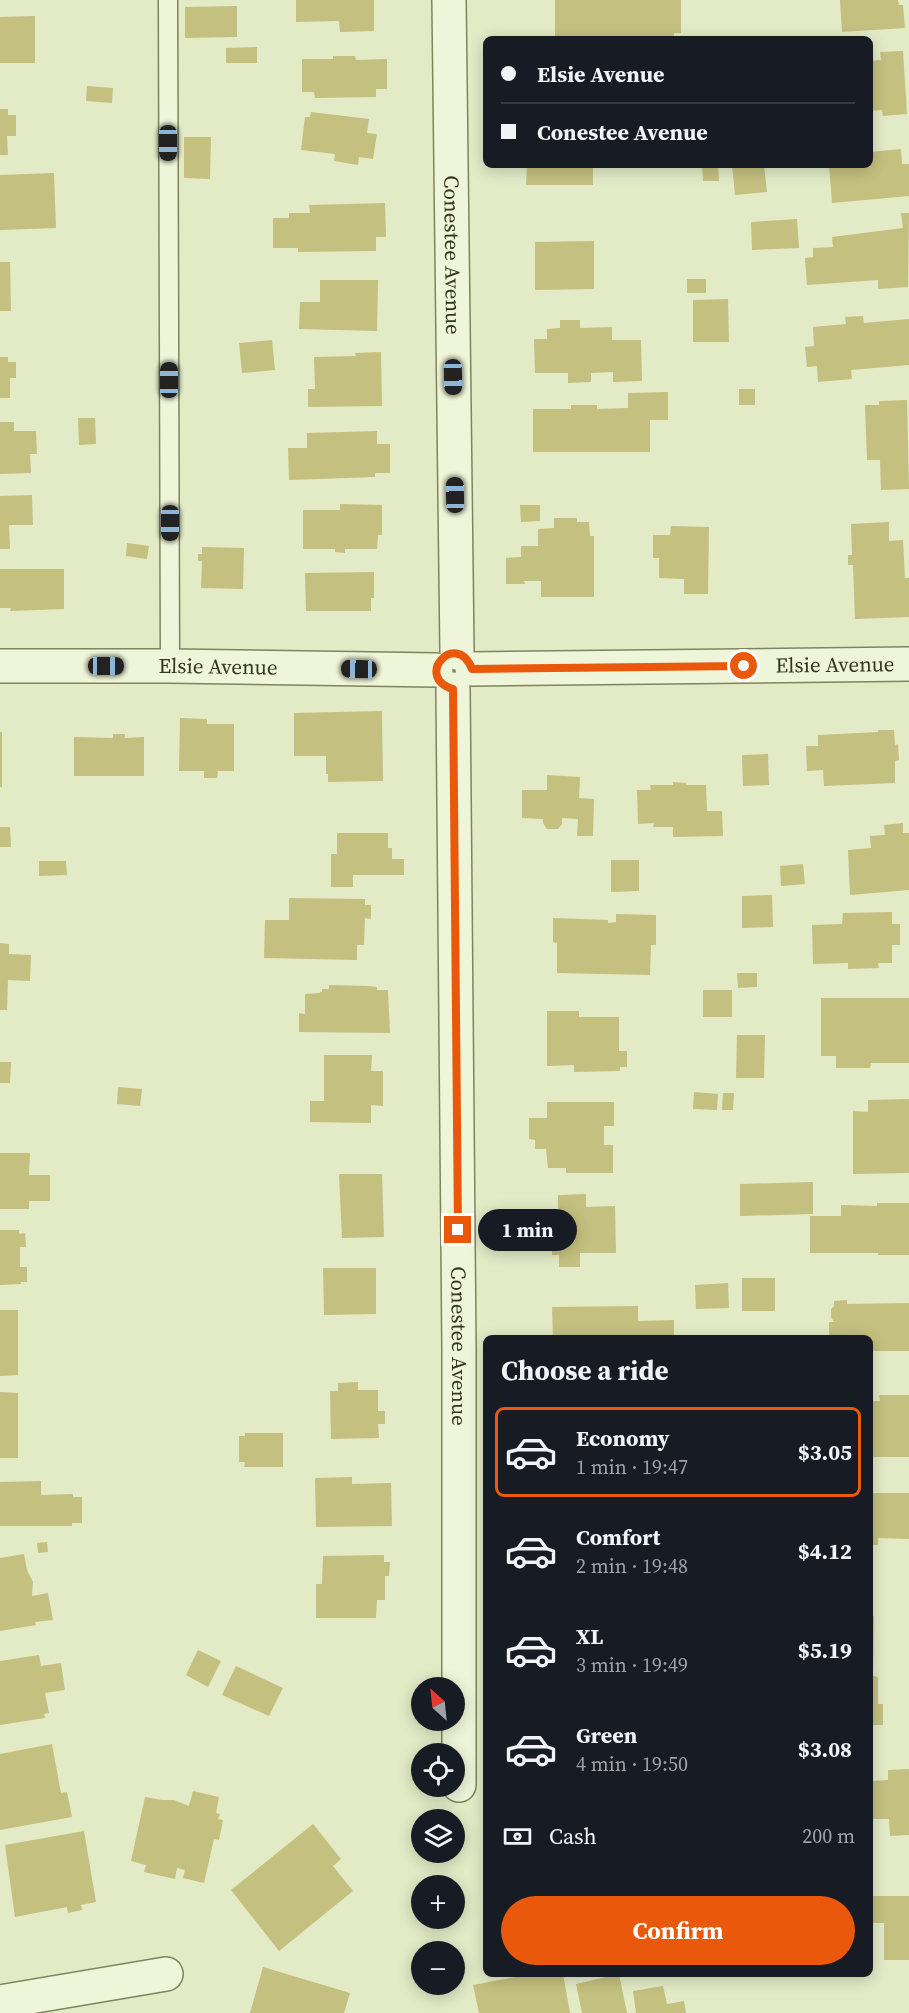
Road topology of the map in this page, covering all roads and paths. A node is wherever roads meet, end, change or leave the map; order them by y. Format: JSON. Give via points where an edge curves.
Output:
{"nodes":[{"id":1,"x":168,"y":0,"type":"edge"},
{"id":2,"x":449,"y":0,"type":"edge"},
{"id":3,"x":909,"y":664,"type":"edge"},
{"id":4,"x":0,"y":666,"type":"edge"},
{"id":5,"x":170,"y":666,"type":"junction"},
{"id":6,"x":454,"y":670,"type":"junction"},
{"id":7,"x":459,"y":1743,"type":"edge"},
{"id":8,"x":166,"y":1974,"type":"dead end"},
{"id":9,"x":0,"y":2002,"type":"edge"}],
"edges":[{"from":1,"to":5,"type":"lane"},
{"from":2,"to":6,"type":"street","name":"Conestee Avenue"},
{"from":3,"to":6,"type":"street","name":"Elsie Avenue"},
{"from":4,"to":5,"type":"street","name":"Elsie Avenue"},
{"from":5,"to":6,"type":"street","name":"Elsie Avenue"},
{"from":6,"to":7,"type":"street","name":"Conestee Avenue"},
{"from":8,"to":9,"type":"street"}]}
